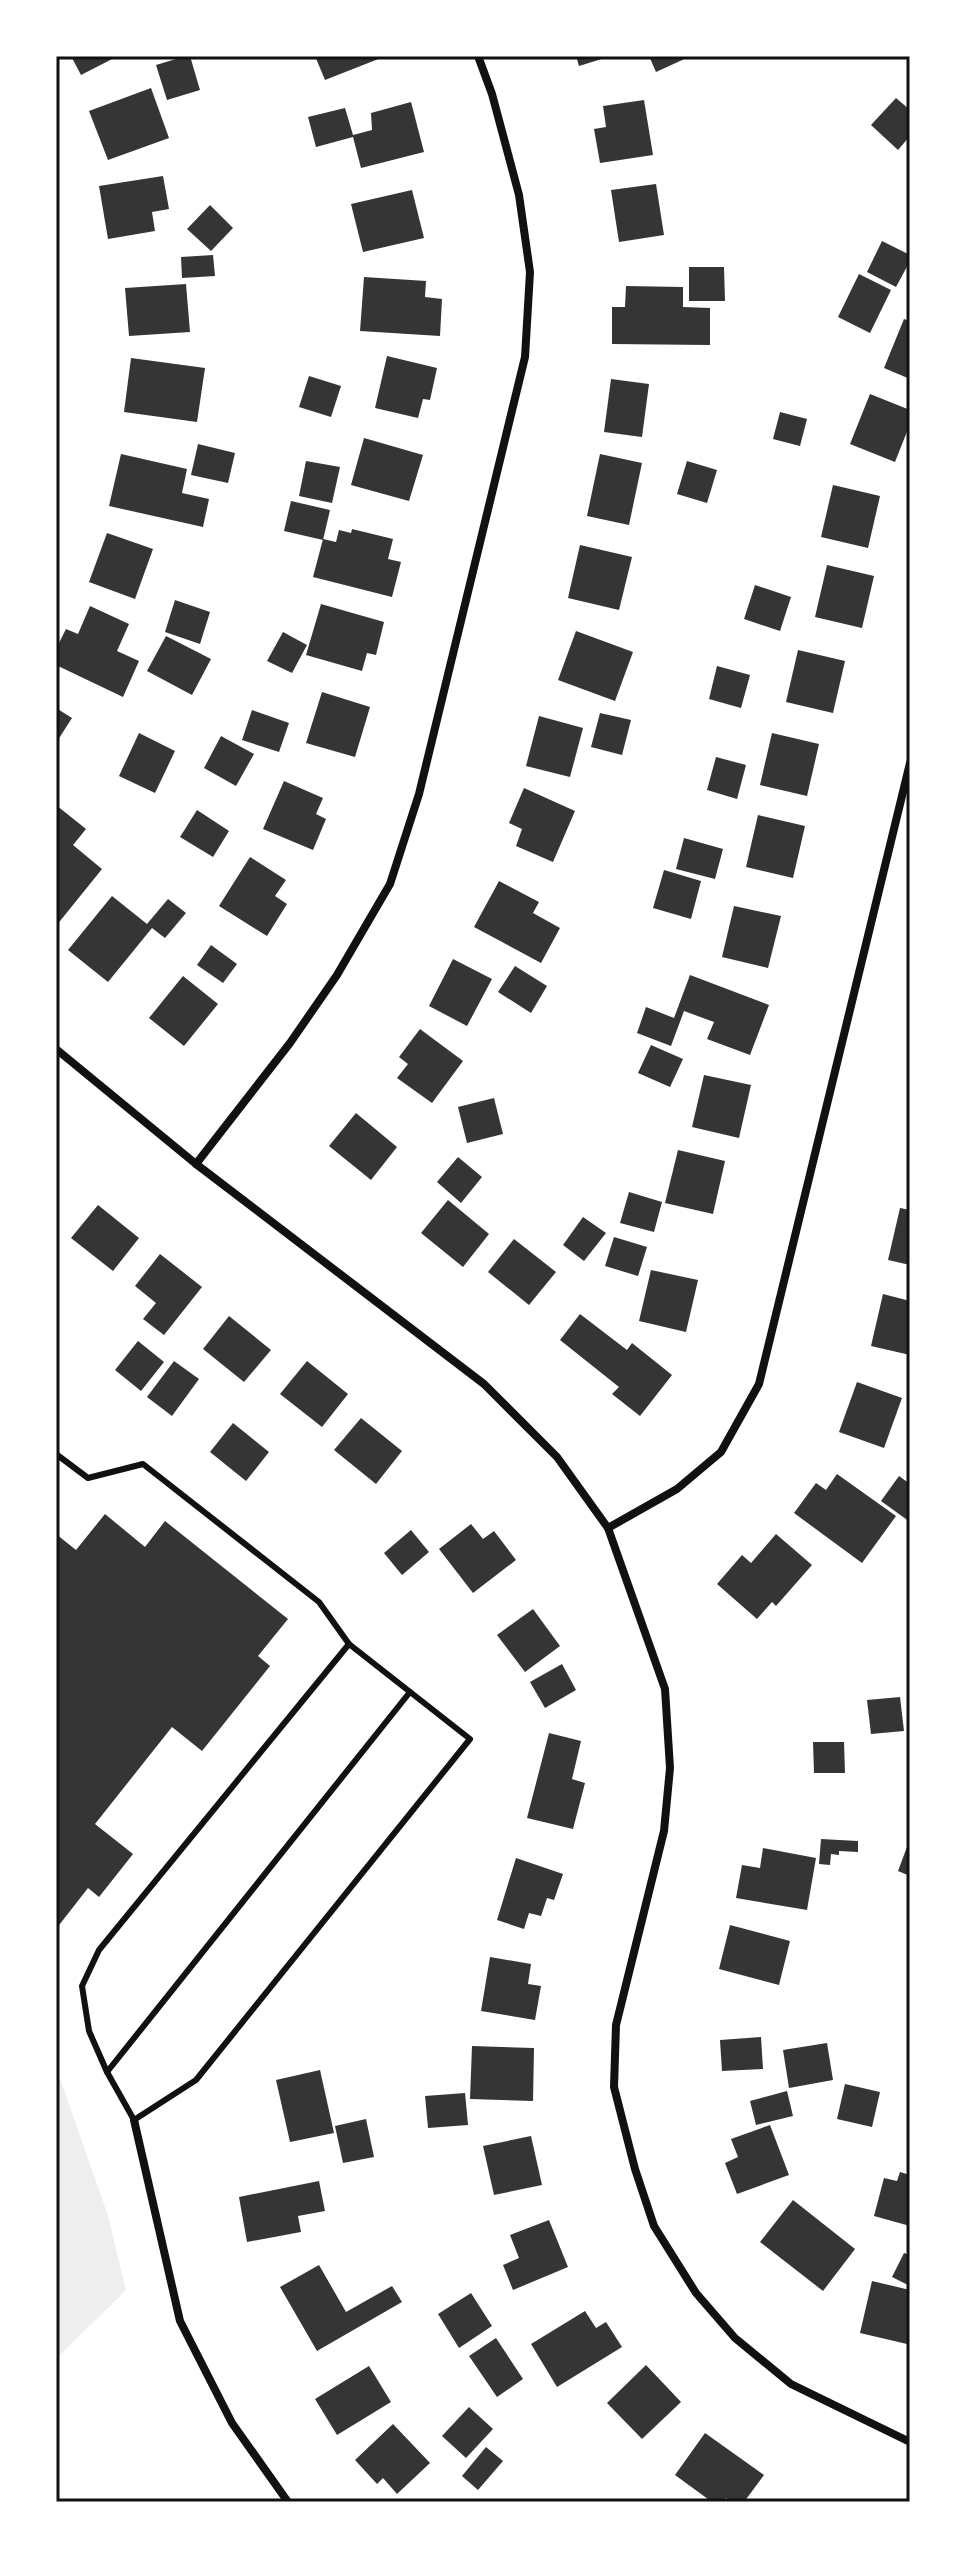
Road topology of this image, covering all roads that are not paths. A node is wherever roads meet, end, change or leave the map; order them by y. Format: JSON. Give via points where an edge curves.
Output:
{"nodes":[{"id":1,"x":478,"y":56,"type":"edge"},
{"id":2,"x":910,"y":763,"type":"edge"},
{"id":3,"x":56,"y":1049,"type":"edge"},
{"id":4,"x":196,"y":1164,"type":"junction"},
{"id":5,"x":56,"y":1454,"type":"edge"},
{"id":6,"x":608,"y":1528,"type":"junction"},
{"id":7,"x":349,"y":1644,"type":"junction"},
{"id":8,"x":410,"y":1692,"type":"junction"},
{"id":9,"x":107,"y":2072,"type":"junction"},
{"id":10,"x":134,"y":2120,"type":"junction"},
{"id":11,"x":910,"y":2442,"type":"edge"},
{"id":12,"x":288,"y":2502,"type":"edge"}],
"edges":[{"from":1,"to":4,"type":"street","via":[[519,195],[530,272],[525,357],[419,794],[390,884],[337,975]]},
{"from":2,"to":6,"type":"street","via":[[759,1384],[721,1452],[677,1489]]},
{"from":3,"to":4,"type":"street"},
{"from":4,"to":6,"type":"street","via":[[484,1384],[557,1457]]},
{"from":5,"to":7,"type":"lane","via":[[88,1478],[143,1464],[319,1602]]},
{"from":6,"to":11,"type":"street","via":[[665,1689],[670,1768],[664,1831],[616,2025],[614,2087],[654,2226],[696,2293],[735,2338],[791,2384]]},
{"from":7,"to":8,"type":"lane"},
{"from":7,"to":9,"type":"lane","via":[[99,1950],[82,1986],[89,2031]]},
{"from":8,"to":9,"type":"lane"},
{"from":8,"to":10,"type":"lane","via":[[470,1739],[196,2080]]},
{"from":9,"to":10,"type":"lane"},
{"from":10,"to":12,"type":"street","via":[[180,2321],[232,2423]]}]}
